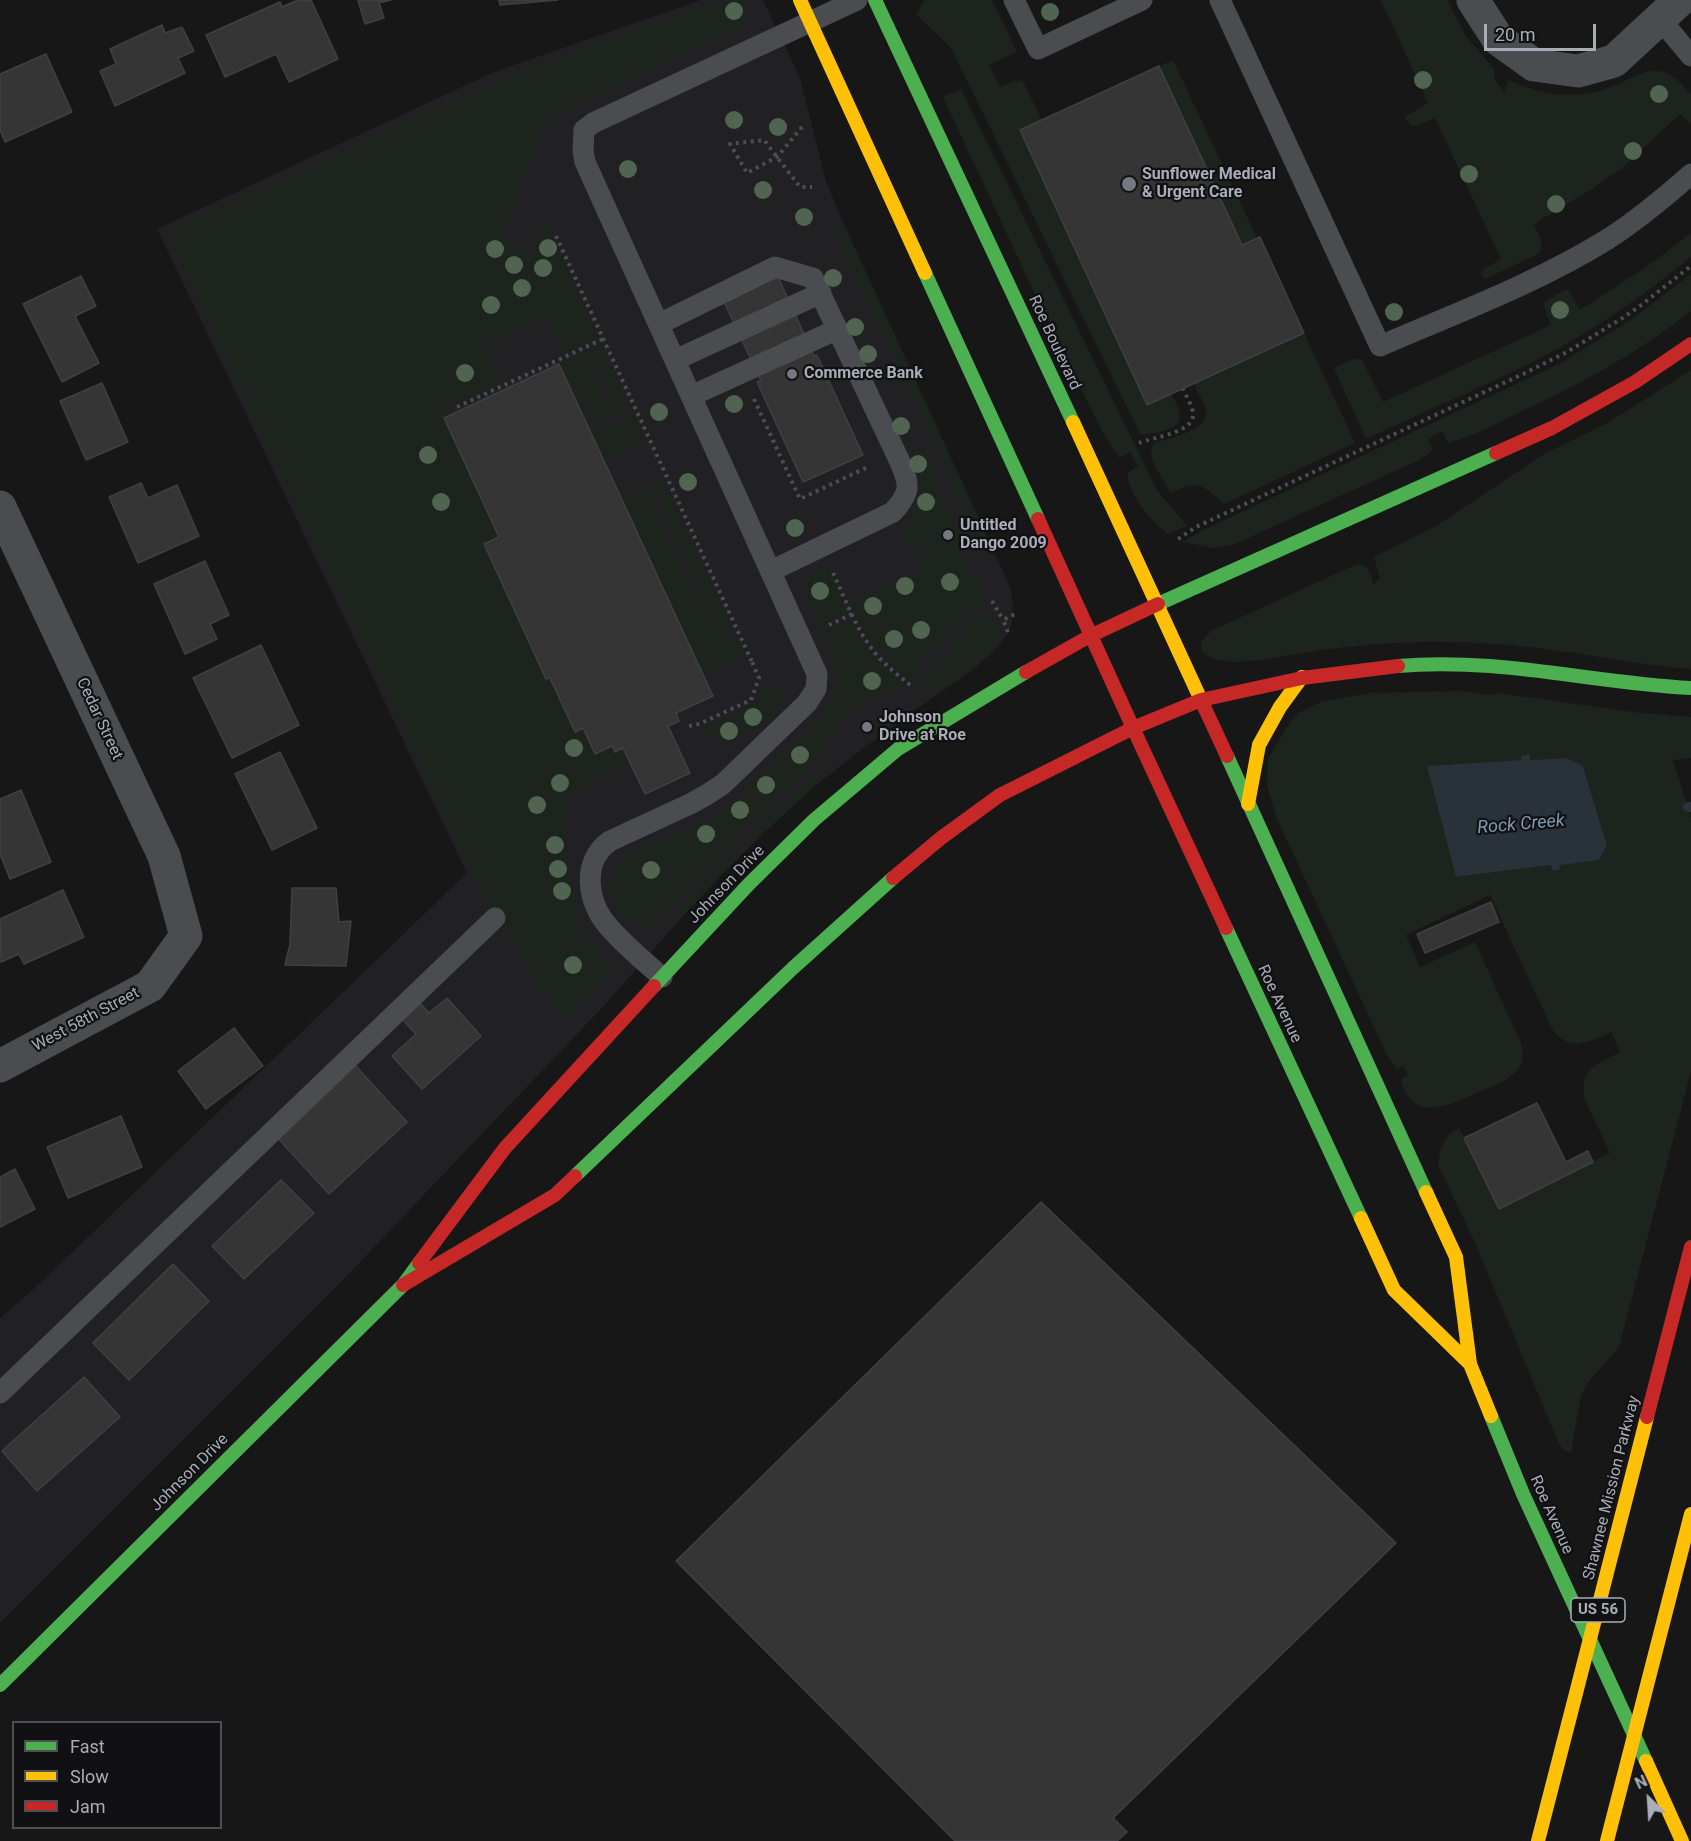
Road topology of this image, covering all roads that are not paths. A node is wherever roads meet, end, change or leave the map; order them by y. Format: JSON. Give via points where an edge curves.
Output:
{"nodes":[{"id":1,"x":800,"y":0,"type":"edge"},
{"id":2,"x":857,"y":0,"type":"edge"},
{"id":3,"x":875,"y":0,"type":"edge"},
{"id":4,"x":1014,"y":0,"type":"edge"},
{"id":5,"x":1142,"y":0,"type":"edge"},
{"id":6,"x":1220,"y":0,"type":"edge"},
{"id":7,"x":1473,"y":0,"type":"edge"},
{"id":8,"x":1670,"y":10,"type":"edge"},
{"id":9,"x":810,"y":22,"type":"junction"},
{"id":10,"x":1691,"y":56,"type":"edge"},
{"id":11,"x":1691,"y":174,"type":"edge"},
{"id":12,"x":821,"y":293,"type":"junction"},
{"id":13,"x":659,"y":324,"type":"junction"},
{"id":14,"x":837,"y":329,"type":"junction"},
{"id":15,"x":1691,"y":344,"type":"edge"},
{"id":16,"x":675,"y":360,"type":"junction"},
{"id":17,"x":691,"y":396,"type":"junction"},
{"id":18,"x":0,"y":507,"type":"edge"},
{"id":19,"x":771,"y":571,"type":"junction"},
{"id":20,"x":1158,"y":604,"type":"junction"},
{"id":21,"x":1090,"y":636,"type":"junction"},
{"id":22,"x":1302,"y":677,"type":"junction"},
{"id":23,"x":1691,"y":688,"type":"edge"},
{"id":24,"x":1201,"y":700,"type":"junction"},
{"id":25,"x":1133,"y":728,"type":"junction"},
{"id":26,"x":1248,"y":804,"type":"junction"},
{"id":27,"x":495,"y":918,"type":"dead end"},
{"id":28,"x":186,"y":936,"type":"joint"},
{"id":29,"x":662,"y":977,"type":"junction"},
{"id":30,"x":0,"y":1065,"type":"edge"},
{"id":31,"x":1691,"y":1248,"type":"edge"},
{"id":32,"x":403,"y":1285,"type":"junction"},
{"id":33,"x":1470,"y":1364,"type":"junction"},
{"id":34,"x":0,"y":1393,"type":"edge"},
{"id":35,"x":1691,"y":1514,"type":"edge"},
{"id":36,"x":0,"y":1685,"type":"edge"},
{"id":37,"x":1538,"y":1841,"type":"edge"},
{"id":38,"x":1607,"y":1841,"type":"edge"},
{"id":39,"x":1682,"y":1841,"type":"edge"}],
"edges":[{"from":1,"to":9,"type":"main road"},
{"from":2,"to":9,"type":"lane"},
{"from":3,"to":20,"type":"main road","name":"Roe Boulevard"},
{"from":4,"to":5,"type":"lane","via":[[1038,49]]},
{"from":6,"to":11,"type":"lane","via":[[1380,346],[1549,272],[1608,238]]},
{"from":7,"to":8,"type":"street","via":[[1498,39],[1534,64],[1578,71],[1614,61]]},
{"from":8,"to":10,"type":"lane"},
{"from":9,"to":13,"type":"lane","via":[[584,130],[585,162]]},
{"from":9,"to":21,"type":"main road"},
{"from":12,"to":13,"type":"lane","via":[[813,278],[775,267]]},
{"from":12,"to":14,"type":"lane"},
{"from":12,"to":16,"type":"lane"},
{"from":13,"to":16,"type":"lane"},
{"from":14,"to":17,"type":"lane"},
{"from":14,"to":19,"type":"lane","via":[[908,488],[893,512]]},
{"from":15,"to":20,"type":"main road","name":"Johnson Drive","via":[[1635,382],[1552,428]]},
{"from":16,"to":17,"type":"lane"},
{"from":17,"to":19,"type":"lane"},
{"from":18,"to":28,"type":"street","name":"Cedar Street","via":[[164,856]]},
{"from":19,"to":29,"type":"lane","via":[[817,674],[812,696],[723,784],[692,803],[610,841],[600,848],[590,872],[591,887],[608,926]]},
{"from":20,"to":21,"type":"main road","name":"Johnson Drive"},
{"from":20,"to":24,"type":"main road","name":"Roe Boulevard"},
{"from":21,"to":25,"type":"main road","name":"Roe Avenue"},
{"from":21,"to":29,"type":"main road","name":"Johnson Drive","via":[[898,749],[814,820]]},
{"from":22,"to":23,"type":"main road","name":"Johnson Drive","via":[[1401,666],[1474,664]]},
{"from":22,"to":24,"type":"main road","name":"Johnson Drive"},
{"from":22,"to":26,"type":"main road","via":[[1280,706],[1259,746]]},
{"from":24,"to":25,"type":"main road","name":"Johnson Drive"},
{"from":24,"to":26,"type":"main road","name":"Roe Avenue"},
{"from":25,"to":32,"type":"main road","name":"Johnson Drive","via":[[1000,795],[941,838],[793,968],[555,1195]]},
{"from":25,"to":33,"type":"main road","name":"Roe Avenue","via":[[1394,1290]]},
{"from":26,"to":33,"type":"main road","name":"Roe Avenue","via":[[1456,1257]]},
{"from":27,"to":34,"type":"lane"},
{"from":28,"to":30,"type":"street","name":"West 58th Street","via":[[150,986]]},
{"from":29,"to":32,"type":"main road","name":"Johnson Drive","via":[[505,1148]]},
{"from":31,"to":37,"type":"main road","name":"Shawnee Mission Parkway","number":"US 56"},
{"from":32,"to":36,"type":"main road","name":"Johnson Drive"},
{"from":33,"to":39,"type":"main road","name":"Roe Avenue","via":[[1523,1494]]},
{"from":35,"to":38,"type":"main road"}]}
